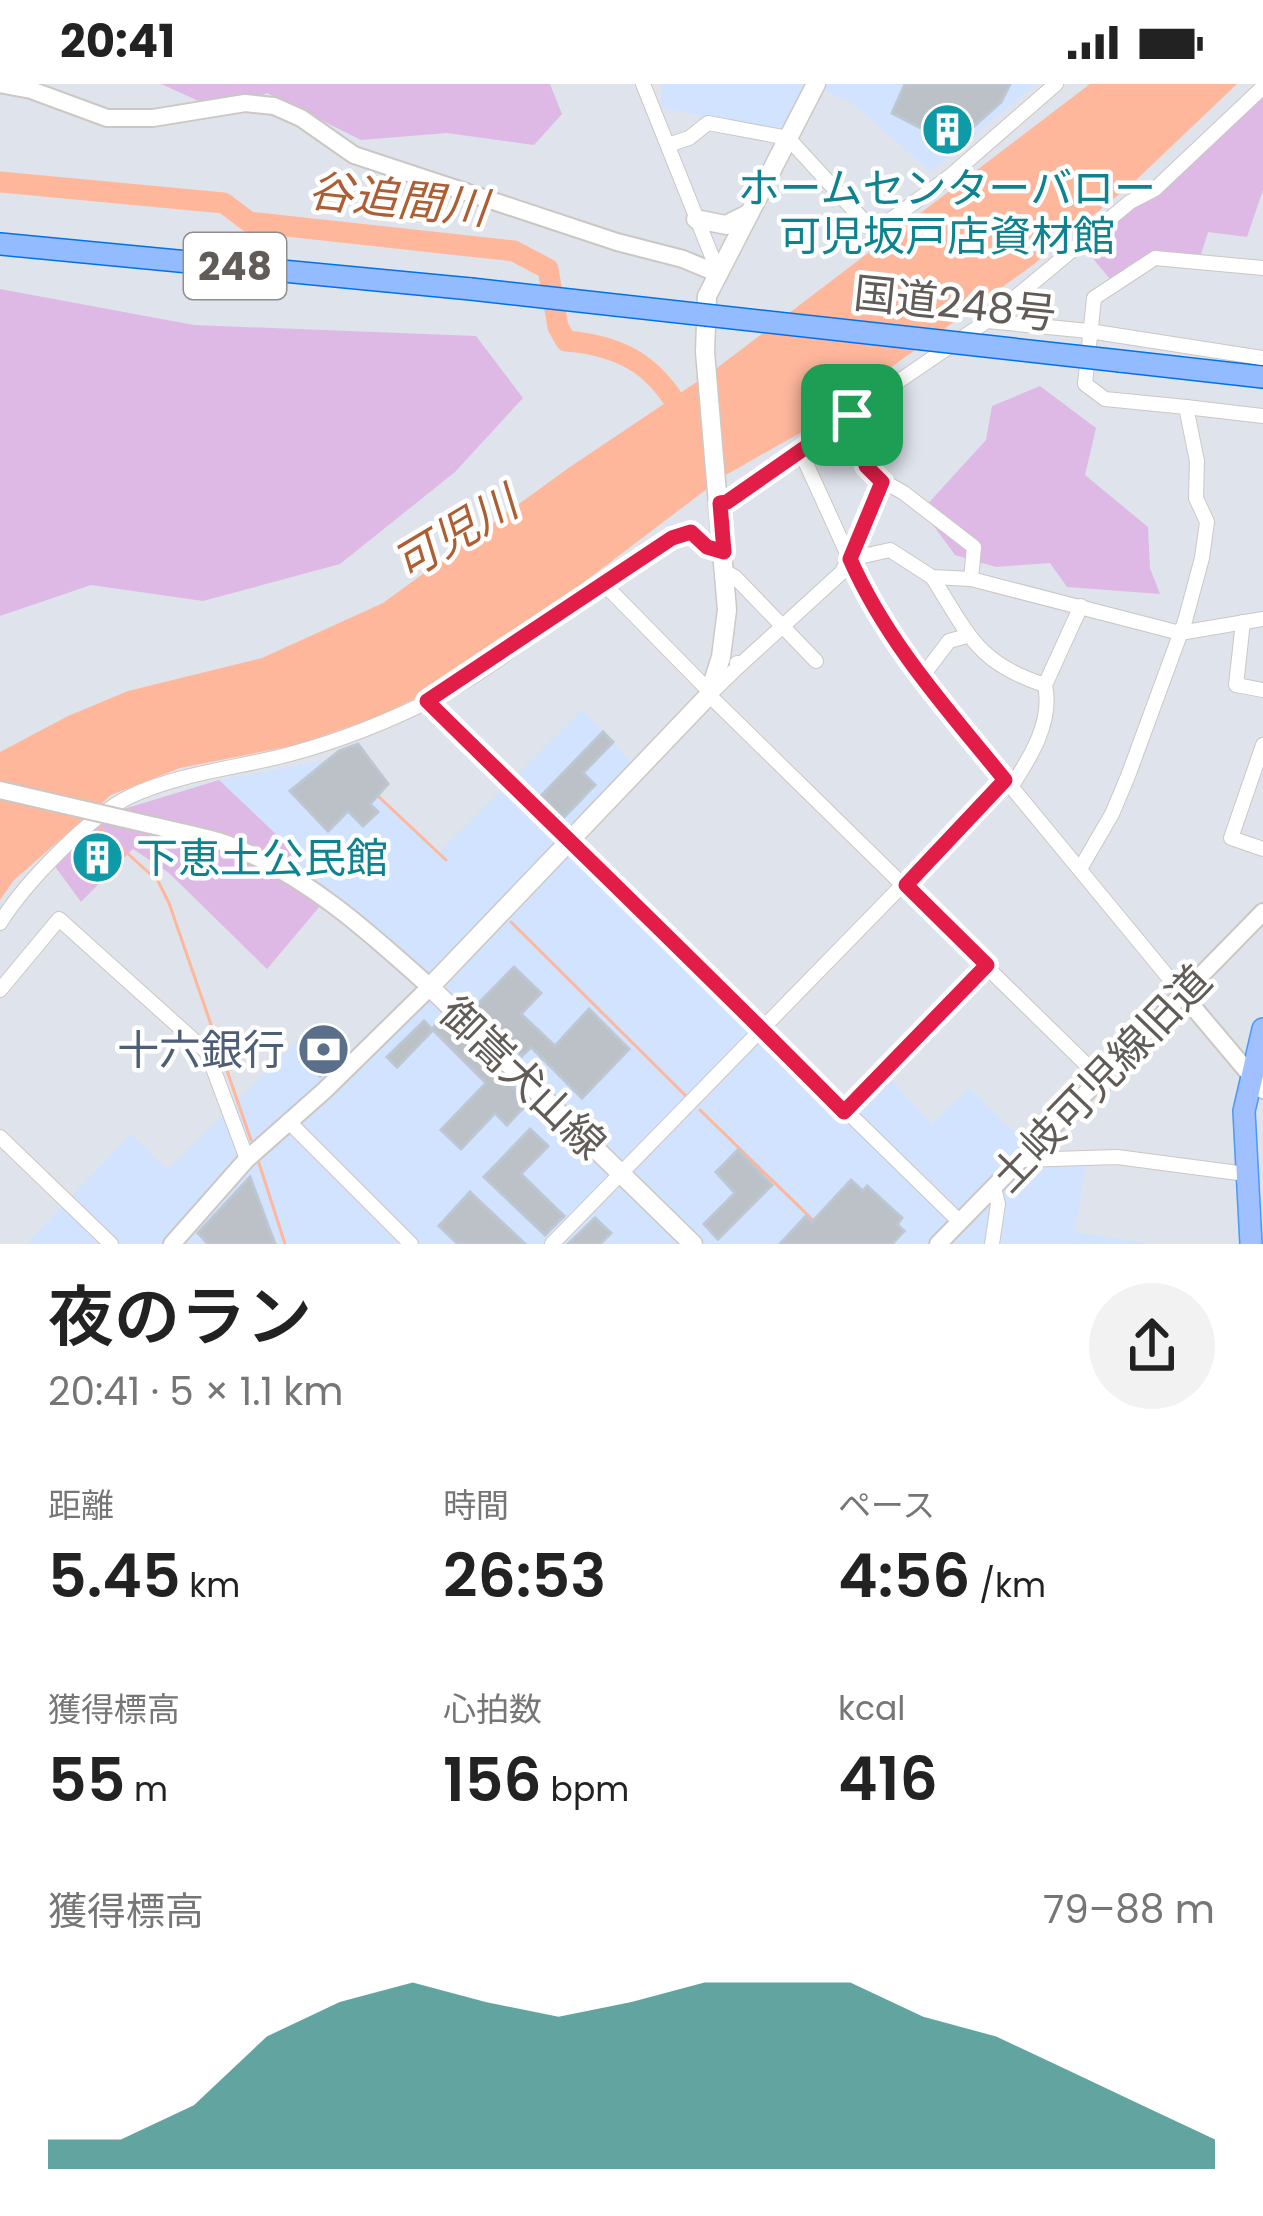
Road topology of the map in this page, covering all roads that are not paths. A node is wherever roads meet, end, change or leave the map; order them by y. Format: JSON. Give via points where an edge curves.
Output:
{"nodes":[{"id":1,"x":0,"y":84,"type":"edge"},
{"id":2,"x":643,"y":84,"type":"edge"},
{"id":3,"x":816,"y":84,"type":"edge"},
{"id":4,"x":1056,"y":84,"type":"edge"},
{"id":5,"x":1263,"y":87,"type":"edge"},
{"id":6,"x":788,"y":138,"type":"junction"},
{"id":7,"x":668,"y":146,"type":"junction"},
{"id":8,"x":750,"y":213,"type":"junction"},
{"id":9,"x":696,"y":219,"type":"junction"},
{"id":10,"x":0,"y":244,"type":"edge"},
{"id":11,"x":1263,"y":268,"type":"edge"},
{"id":12,"x":719,"y":274,"type":"junction"},
{"id":13,"x":987,"y":321,"type":"junction"},
{"id":14,"x":1089,"y":332,"type":"junction"},
{"id":15,"x":1263,"y":358,"type":"edge"},
{"id":16,"x":1263,"y":380,"type":"edge"},
{"id":17,"x":1186,"y":407,"type":"junction"},
{"id":18,"x":852,"y":415,"type":"junction"},
{"id":19,"x":1263,"y":416,"type":"edge"},
{"id":20,"x":800,"y":450,"type":"junction"},
{"id":21,"x":882,"y":482,"type":"junction"},
{"id":22,"x":720,"y":503,"type":"junction"},
{"id":23,"x":850,"y":559,"type":"junction"},
{"id":24,"x":725,"y":562,"type":"junction"},
{"id":25,"x":932,"y":577,"type":"junction"},
{"id":26,"x":971,"y":578,"type":"junction"},
{"id":27,"x":602,"y":582,"type":"junction"},
{"id":28,"x":1081,"y":606,"type":"junction"},
{"id":29,"x":1263,"y":619,"type":"edge"},
{"id":30,"x":1244,"y":622,"type":"junction"},
{"id":31,"x":782,"y":624,"type":"junction"},
{"id":32,"x":1180,"y":633,"type":"junction"},
{"id":33,"x":967,"y":636,"type":"junction"},
{"id":34,"x":721,"y":657,"type":"junction"},
{"id":35,"x":816,"y":661,"type":"dead end"},
{"id":36,"x":740,"y":665,"type":"junction"},
{"id":37,"x":922,"y":678,"type":"junction"},
{"id":38,"x":1046,"y":685,"type":"junction"},
{"id":39,"x":1263,"y":690,"type":"edge"},
{"id":40,"x":709,"y":693,"type":"junction"},
{"id":41,"x":427,"y":701,"type":"junction"},
{"id":42,"x":1263,"y":745,"type":"edge"},
{"id":43,"x":1008,"y":784,"type":"junction"},
{"id":44,"x":0,"y":790,"type":"edge"},
{"id":45,"x":568,"y":840,"type":"junction"},
{"id":46,"x":1263,"y":849,"type":"edge"},
{"id":47,"x":1080,"y":868,"type":"junction"},
{"id":48,"x":906,"y":885,"type":"junction"},
{"id":49,"x":1263,"y":912,"type":"edge"},
{"id":50,"x":0,"y":922,"type":"edge"},
{"id":51,"x":987,"y":965,"type":"junction"},
{"id":52,"x":430,"y":987,"type":"junction"},
{"id":53,"x":0,"y":990,"type":"edge"},
{"id":54,"x":1184,"y":995,"type":"junction"},
{"id":55,"x":762,"y":1028,"type":"junction"},
{"id":56,"x":1263,"y":1029,"type":"edge"},
{"id":57,"x":1100,"y":1078,"type":"junction"},
{"id":58,"x":1257,"y":1083,"type":"edge"},
{"id":59,"x":844,"y":1112,"type":"junction"},
{"id":60,"x":288,"y":1121,"type":"junction"},
{"id":61,"x":0,"y":1137,"type":"edge"},
{"id":62,"x":247,"y":1159,"type":"junction"},
{"id":63,"x":1021,"y":1160,"type":"junction"},
{"id":64,"x":620,"y":1173,"type":"junction"},
{"id":65,"x":1246,"y":1174,"type":"junction"},
{"id":66,"x":994,"y":1187,"type":"junction"},
{"id":67,"x":960,"y":1222,"type":"junction"},
{"id":68,"x":111,"y":1244,"type":"edge"},
{"id":69,"x":172,"y":1244,"type":"edge"},
{"id":70,"x":411,"y":1244,"type":"edge"},
{"id":71,"x":552,"y":1244,"type":"edge"},
{"id":72,"x":693,"y":1244,"type":"edge"},
{"id":73,"x":938,"y":1244,"type":"edge"},
{"id":74,"x":992,"y":1244,"type":"edge"},
{"id":75,"x":1251,"y":1244,"type":"edge"}],
"edges":[{"from":1,"to":12,"type":"street","via":[[107,118],[274,106],[353,155]]},
{"from":2,"to":7,"type":"street"},
{"from":3,"to":6,"type":"main road","name":"御嵩犬山線"},
{"from":4,"to":6,"type":"street","via":[[874,232]]},
{"from":5,"to":13,"type":"street","via":[[1155,189]]},
{"from":6,"to":7,"type":"street","via":[[708,123]]},
{"from":6,"to":8,"type":"main road","name":"御嵩犬山線"},
{"from":7,"to":9,"type":"street"},
{"from":8,"to":9,"type":"main road","via":[[726,224]]},
{"from":8,"to":12,"type":"main road","name":"御嵩犬山線"},
{"from":9,"to":12,"type":"street"},
{"from":10,"to":16,"type":"highway","name":"国道248号","number":"248","bridge":true},
{"from":11,"to":14,"type":"street","via":[[1155,258],[1094,298]]},
{"from":12,"to":22,"type":"main road","name":"御嵩犬山線","via":[[707,296],[705,352]]},
{"from":13,"to":14,"type":"street"},
{"from":13,"to":18,"type":"street"},
{"from":14,"to":15,"type":"street"},
{"from":14,"to":17,"type":"street","via":[[1085,384],[1094,392]]},
{"from":17,"to":19,"type":"street"},
{"from":17,"to":32,"type":"street","via":[[1198,461],[1196,498],[1207,522]]},
{"from":18,"to":20,"type":"street"},
{"from":18,"to":21,"type":"street","via":[[866,466]]},
{"from":20,"to":22,"type":"street"},
{"from":20,"to":23,"type":"street"},
{"from":21,"to":23,"type":"street"},
{"from":21,"to":26,"type":"street","via":[[974,547]]},
{"from":22,"to":24,"type":"main road","name":"御嵩犬山線"},
{"from":23,"to":25,"type":"street","via":[[890,550]]},
{"from":23,"to":31,"type":"street"},
{"from":23,"to":37,"type":"street","via":[[871,606]]},
{"from":24,"to":27,"type":"street","via":[[686,532]]},
{"from":24,"to":31,"type":"street"},
{"from":24,"to":34,"type":"main road","name":"御嵩犬山線"},
{"from":25,"to":26,"type":"street"},
{"from":25,"to":33,"type":"street"},
{"from":26,"to":28,"type":"street"},
{"from":27,"to":40,"type":"street"},
{"from":27,"to":41,"type":"street"},
{"from":28,"to":32,"type":"street"},
{"from":28,"to":38,"type":"street"},
{"from":29,"to":30,"type":"street"},
{"from":30,"to":32,"type":"street"},
{"from":30,"to":39,"type":"street","via":[[1236,686]]},
{"from":31,"to":35,"type":"street"},
{"from":31,"to":36,"type":"street"},
{"from":32,"to":47,"type":"street","via":[[1112,814]]},
{"from":33,"to":37,"type":"street","via":[[949,641]]},
{"from":33,"to":38,"type":"street","via":[[987,656]]},
{"from":34,"to":36,"type":"street"},
{"from":34,"to":40,"type":"main road","name":"御嵩犬山線"},
{"from":36,"to":40,"type":"street"},
{"from":37,"to":43,"type":"street"},
{"from":38,"to":43,"type":"street","via":[[1039,741]]},
{"from":40,"to":45,"type":"main road","name":"御嵩犬山線"},
{"from":40,"to":48,"type":"street"},
{"from":41,"to":45,"type":"street"},
{"from":41,"to":50,"type":"street","via":[[331,742],[129,797],[24,888]]},
{"from":42,"to":46,"type":"street","via":[[1231,838]]},
{"from":43,"to":47,"type":"street"},
{"from":43,"to":48,"type":"street"},
{"from":44,"to":52,"type":"street","bridge":true,"via":[[225,843],[291,874]]},
{"from":45,"to":52,"type":"main road","name":"御嵩犬山線"},
{"from":45,"to":55,"type":"street"},
{"from":47,"to":54,"type":"street"},
{"from":48,"to":51,"type":"street"},
{"from":48,"to":55,"type":"street"},
{"from":49,"to":54,"type":"street","name":"土岐可児線旧道"},
{"from":51,"to":57,"type":"street"},
{"from":51,"to":59,"type":"street"},
{"from":52,"to":60,"type":"street"},
{"from":52,"to":64,"type":"main road","name":"御嵩犬山線"},
{"from":53,"to":62,"type":"street","via":[[59,920],[207,1052]]},
{"from":54,"to":57,"type":"street","name":"土岐可児線旧道"},
{"from":54,"to":58,"type":"street"},
{"from":55,"to":59,"type":"street"},
{"from":55,"to":64,"type":"street"},
{"from":56,"to":58,"type":"main road"},
{"from":57,"to":63,"type":"street","name":"土岐可児線旧道"},
{"from":58,"to":65,"type":"main road","via":[[1244,1111]]},
{"from":59,"to":67,"type":"street"},
{"from":60,"to":62,"type":"street"},
{"from":60,"to":70,"type":"street"},
{"from":61,"to":68,"type":"street"},
{"from":62,"to":69,"type":"street"},
{"from":63,"to":65,"type":"street","via":[[1117,1157]]},
{"from":63,"to":66,"type":"street","name":"土岐可児線旧道"},
{"from":64,"to":71,"type":"street"},
{"from":64,"to":72,"type":"main road","name":"御嵩犬山線"},
{"from":65,"to":75,"type":"main road"},
{"from":66,"to":67,"type":"street","name":"土岐可児線旧道"},
{"from":66,"to":74,"type":"street"},
{"from":67,"to":73,"type":"street","name":"土岐可児線旧道"}]}
